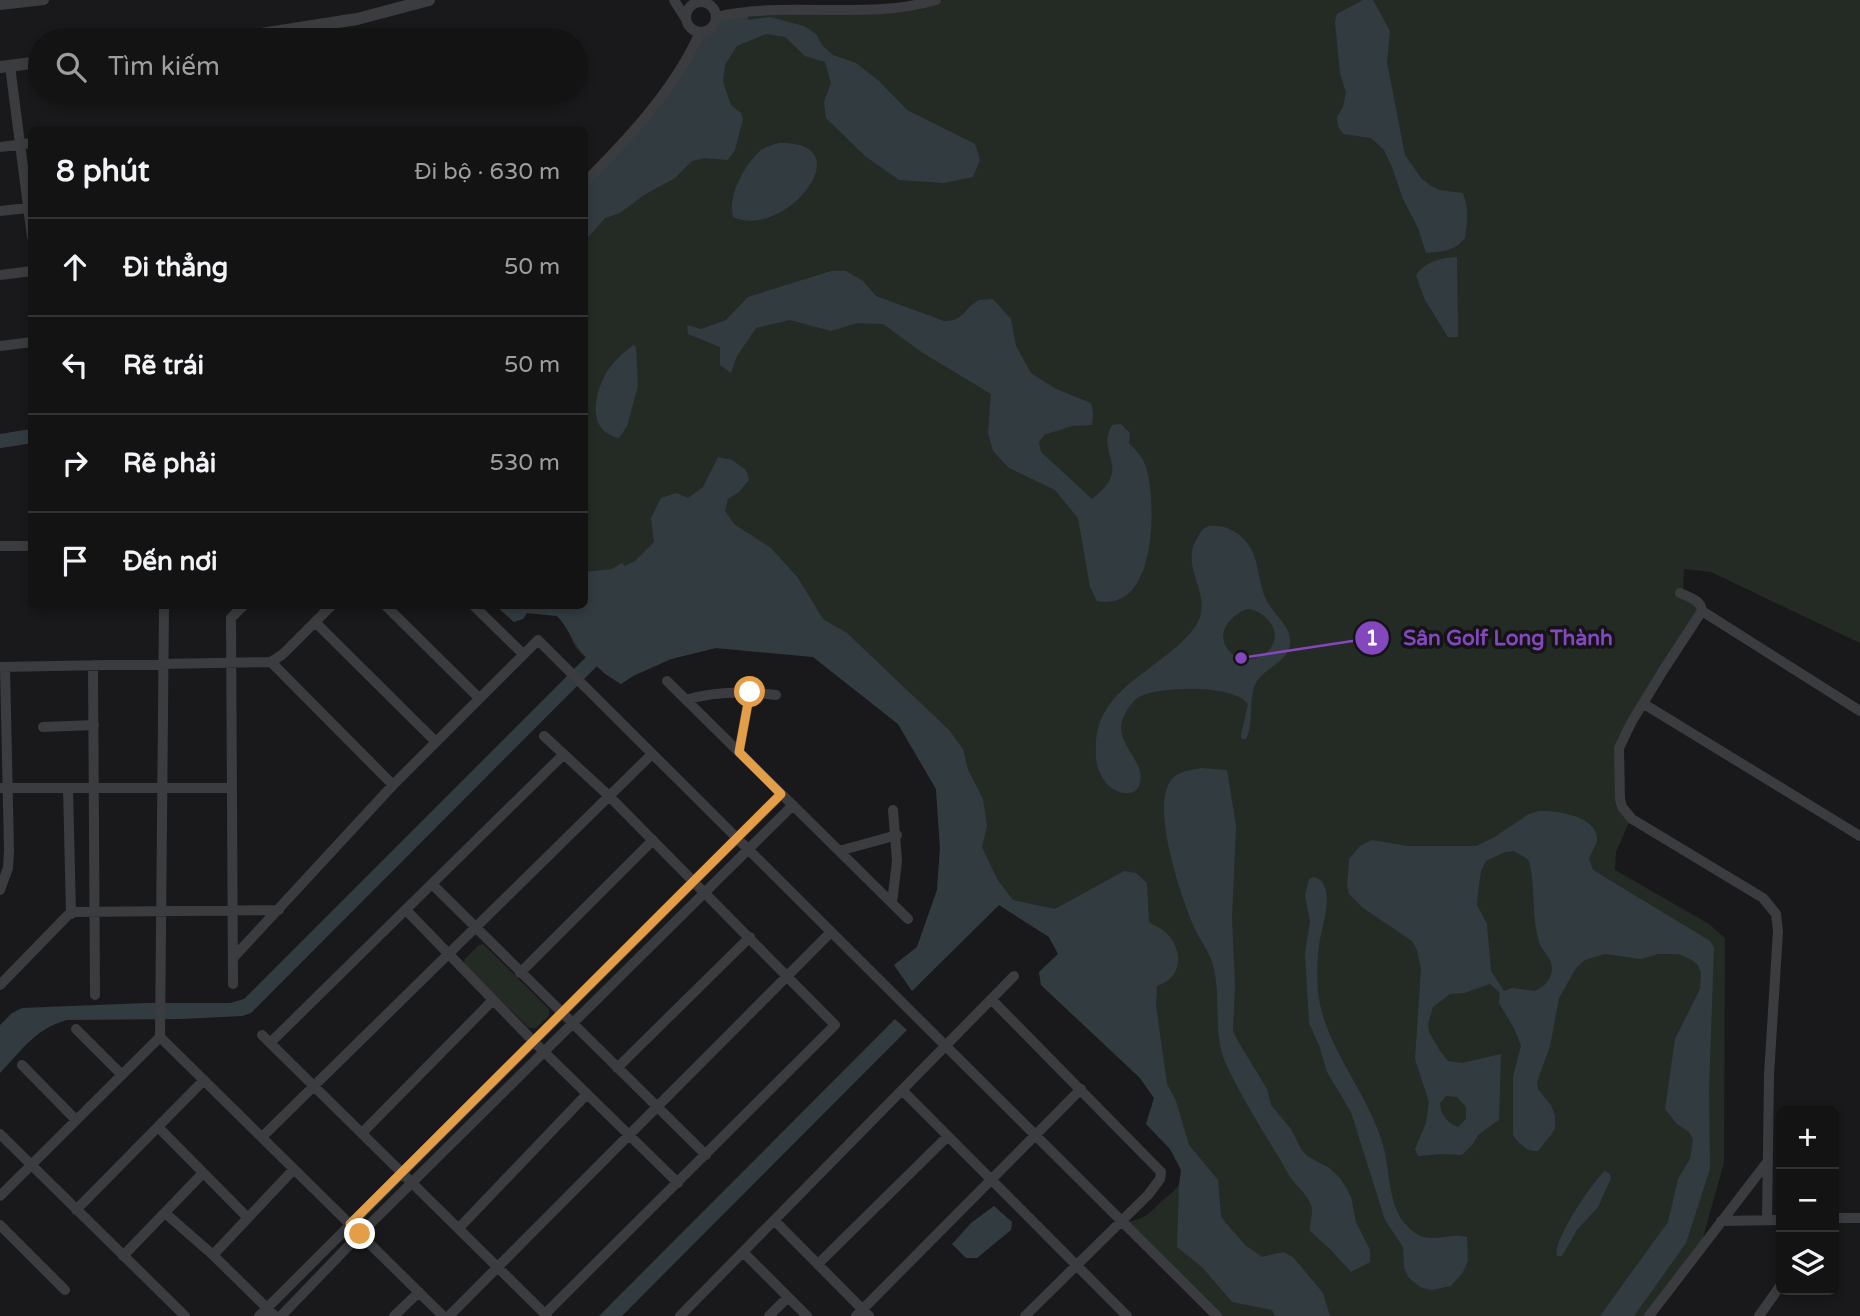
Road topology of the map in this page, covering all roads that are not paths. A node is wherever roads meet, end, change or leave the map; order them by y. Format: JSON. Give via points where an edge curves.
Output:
{"nodes":[{"id":1,"x":44,"y":0,"type":"edge"},
{"id":2,"x":429,"y":0,"type":"edge"},
{"id":3,"x":674,"y":0,"type":"edge"},
{"id":4,"x":936,"y":0,"type":"edge"},
{"id":5,"x":697,"y":1,"type":"edge"},
{"id":6,"x":0,"y":5,"type":"edge"},
{"id":7,"x":716,"y":17,"type":"junction"},
{"id":8,"x":686,"y":19,"type":"junction"},
{"id":9,"x":300,"y":28,"type":"edge"},
{"id":10,"x":700,"y":32,"type":"junction"},
{"id":11,"x":28,"y":63,"type":"edge"},
{"id":12,"x":5,"y":66,"type":"edge"},
{"id":13,"x":28,"y":143,"type":"edge"},
{"id":14,"x":20,"y":144,"type":"junction"},
{"id":15,"x":0,"y":147,"type":"edge"},
{"id":16,"x":588,"y":179,"type":"edge"},
{"id":17,"x":28,"y":208,"type":"joint"},
{"id":18,"x":0,"y":211,"type":"edge"},
{"id":19,"x":28,"y":272,"type":"edge"},
{"id":20,"x":0,"y":275,"type":"edge"},
{"id":21,"x":28,"y":342,"type":"edge"},
{"id":22,"x":0,"y":346,"type":"edge"},
{"id":23,"x":0,"y":546,"type":"edge"},
{"id":24,"x":28,"y":546,"type":"edge"},
{"id":25,"x":1680,"y":593,"type":"dead end"},
{"id":26,"x":164,"y":609,"type":"edge"},
{"id":27,"x":240,"y":609,"type":"edge"},
{"id":28,"x":328,"y":609,"type":"edge"},
{"id":29,"x":389,"y":609,"type":"edge"},
{"id":30,"x":477,"y":609,"type":"edge"},
{"id":31,"x":1702,"y":611,"type":"junction"},
{"id":32,"x":315,"y":622,"type":"junction"},
{"id":33,"x":523,"y":654,"type":"junction"},
{"id":34,"x":231,"y":662,"type":"junction"},
{"id":35,"x":271,"y":662,"type":"junction"},
{"id":36,"x":163,"y":663,"type":"junction"},
{"id":37,"x":93,"y":665,"type":"junction"},
{"id":38,"x":2,"y":667,"type":"edge"},
{"id":39,"x":667,"y":681,"type":"dead end"},
{"id":40,"x":750,"y":692,"type":"junction"},
{"id":41,"x":776,"y":695,"type":"dead end"},
{"id":42,"x":479,"y":698,"type":"junction"},
{"id":43,"x":686,"y":700,"type":"junction"},
{"id":44,"x":1644,"y":704,"type":"junction"},
{"id":45,"x":1860,"y":711,"type":"edge"},
{"id":46,"x":94,"y":725,"type":"junction"},
{"id":47,"x":3,"y":727,"type":"edge"},
{"id":48,"x":43,"y":727,"type":"dead end"},
{"id":49,"x":544,"y":736,"type":"dead end"},
{"id":50,"x":436,"y":742,"type":"junction"},
{"id":51,"x":739,"y":752,"type":"junction"},
{"id":52,"x":564,"y":754,"type":"junction"},
{"id":53,"x":652,"y":754,"type":"junction"},
{"id":54,"x":393,"y":785,"type":"junction"},
{"id":55,"x":4,"y":788,"type":"edge"},
{"id":56,"x":68,"y":788,"type":"junction"},
{"id":57,"x":94,"y":788,"type":"junction"},
{"id":58,"x":162,"y":788,"type":"junction"},
{"id":59,"x":232,"y":788,"type":"junction"},
{"id":60,"x":781,"y":794,"type":"junction"},
{"id":61,"x":609,"y":796,"type":"junction"},
{"id":62,"x":793,"y":805,"type":"junction"},
{"id":63,"x":893,"y":810,"type":"dead end"},
{"id":64,"x":897,"y":835,"type":"junction"},
{"id":65,"x":1860,"y":836,"type":"edge"},
{"id":66,"x":736,"y":838,"type":"junction"},
{"id":67,"x":653,"y":841,"type":"junction"},
{"id":68,"x":748,"y":849,"type":"junction"},
{"id":69,"x":4,"y":850,"type":"edge"},
{"id":70,"x":839,"y":851,"type":"junction"},
{"id":71,"x":693,"y":881,"type":"junction"},
{"id":72,"x":432,"y":884,"type":"junction"},
{"id":73,"x":0,"y":890,"type":"edge"},
{"id":74,"x":704,"y":892,"type":"junction"},
{"id":75,"x":892,"y":903,"type":"junction"},
{"id":76,"x":279,"y":910,"type":"junction"},
{"id":77,"x":406,"y":910,"type":"junction"},
{"id":78,"x":232,"y":911,"type":"junction"},
{"id":79,"x":161,"y":912,"type":"junction"},
{"id":80,"x":94,"y":913,"type":"junction"},
{"id":81,"x":71,"y":914,"type":"junction"},
{"id":82,"x":908,"y":919,"type":"dead end"},
{"id":83,"x":475,"y":927,"type":"junction"},
{"id":84,"x":831,"y":932,"type":"junction"},
{"id":85,"x":750,"y":937,"type":"junction"},
{"id":86,"x":449,"y":954,"type":"junction"},
{"id":87,"x":233,"y":958,"type":"junction"},
{"id":88,"x":520,"y":973,"type":"junction"},
{"id":89,"x":787,"y":976,"type":"junction"},
{"id":90,"x":1014,"y":976,"type":"dead end"},
{"id":91,"x":233,"y":984,"type":"dead end"},
{"id":92,"x":0,"y":985,"type":"edge"},
{"id":93,"x":94,"y":995,"type":"dead end"},
{"id":94,"x":991,"y":999,"type":"junction"},
{"id":95,"x":493,"y":1000,"type":"junction"},
{"id":96,"x":561,"y":1013,"type":"junction"},
{"id":97,"x":571,"y":1024,"type":"junction"},
{"id":98,"x":76,"y":1029,"type":"dead end"},
{"id":99,"x":160,"y":1034,"type":"junction"},
{"id":100,"x":262,"y":1035,"type":"dead end"},
{"id":101,"x":533,"y":1041,"type":"junction"},
{"id":102,"x":270,"y":1043,"type":"junction"},
{"id":103,"x":946,"y":1046,"type":"junction"},
{"id":104,"x":544,"y":1051,"type":"junction"},
{"id":105,"x":22,"y":1065,"type":"dead end"},
{"id":106,"x":617,"y":1068,"type":"junction"},
{"id":107,"x":122,"y":1074,"type":"junction"},
{"id":108,"x":204,"y":1080,"type":"junction"},
{"id":109,"x":314,"y":1086,"type":"junction"},
{"id":110,"x":1081,"y":1089,"type":"junction"},
{"id":111,"x":902,"y":1090,"type":"junction"},
{"id":112,"x":587,"y":1094,"type":"junction"},
{"id":113,"x":657,"y":1107,"type":"junction"},
{"id":114,"x":76,"y":1119,"type":"junction"},
{"id":115,"x":158,"y":1127,"type":"junction"},
{"id":116,"x":362,"y":1132,"type":"junction"},
{"id":117,"x":0,"y":1134,"type":"edge"},
{"id":118,"x":629,"y":1135,"type":"junction"},
{"id":119,"x":948,"y":1136,"type":"junction"},
{"id":120,"x":1035,"y":1136,"type":"junction"},
{"id":121,"x":262,"y":1138,"type":"junction"},
{"id":122,"x":706,"y":1155,"type":"junction"},
{"id":123,"x":1768,"y":1161,"type":"junction"},
{"id":124,"x":30,"y":1165,"type":"junction"},
{"id":125,"x":294,"y":1169,"type":"junction"},
{"id":126,"x":402,"y":1172,"type":"junction"},
{"id":127,"x":203,"y":1173,"type":"junction"},
{"id":128,"x":992,"y":1180,"type":"junction"},
{"id":129,"x":412,"y":1182,"type":"junction"},
{"id":130,"x":678,"y":1183,"type":"junction"},
{"id":131,"x":0,"y":1196,"type":"edge"},
{"id":132,"x":76,"y":1210,"type":"junction"},
{"id":133,"x":165,"y":1213,"type":"junction"},
{"id":134,"x":248,"y":1218,"type":"junction"},
{"id":135,"x":1839,"y":1218,"type":"edge"},
{"id":136,"x":1860,"y":1218,"type":"edge"},
{"id":137,"x":774,"y":1220,"type":"junction"},
{"id":138,"x":1767,"y":1220,"type":"junction"},
{"id":139,"x":1776,"y":1220,"type":"edge"},
{"id":140,"x":1721,"y":1221,"type":"junction"},
{"id":141,"x":1122,"y":1222,"type":"junction"},
{"id":142,"x":350,"y":1224,"type":"junction"},
{"id":143,"x":0,"y":1225,"type":"edge"},
{"id":144,"x":459,"y":1228,"type":"junction"},
{"id":145,"x":360,"y":1234,"type":"junction"},
{"id":146,"x":743,"y":1252,"type":"junction"},
{"id":147,"x":213,"y":1255,"type":"junction"},
{"id":148,"x":123,"y":1256,"type":"junction"},
{"id":149,"x":818,"y":1264,"type":"junction"},
{"id":150,"x":1077,"y":1265,"type":"junction"},
{"id":151,"x":498,"y":1267,"type":"junction"},
{"id":152,"x":65,"y":1290,"type":"dead end"},
{"id":153,"x":419,"y":1292,"type":"junction"},
{"id":154,"x":1776,"y":1292,"type":"edge"},
{"id":155,"x":788,"y":1297,"type":"junction"},
{"id":156,"x":267,"y":1308,"type":"junction"},
{"id":157,"x":1033,"y":1313,"type":"edge"},
{"id":158,"x":863,"y":1314,"type":"edge"},
{"id":159,"x":546,"y":1315,"type":"edge"},
{"id":160,"x":185,"y":1316,"type":"edge"},
{"id":161,"x":259,"y":1316,"type":"edge"},
{"id":162,"x":275,"y":1316,"type":"edge"},
{"id":163,"x":281,"y":1316,"type":"edge"},
{"id":164,"x":394,"y":1316,"type":"edge"},
{"id":165,"x":446,"y":1316,"type":"edge"},
{"id":166,"x":680,"y":1316,"type":"edge"},
{"id":167,"x":769,"y":1316,"type":"edge"},
{"id":168,"x":807,"y":1316,"type":"edge"},
{"id":169,"x":1128,"y":1316,"type":"edge"},
{"id":170,"x":1217,"y":1316,"type":"edge"},
{"id":171,"x":1649,"y":1316,"type":"edge"},
{"id":172,"x":1759,"y":1316,"type":"edge"}],
"edges":[{"from":1,"to":6,"type":"street"},
{"from":2,"to":9,"type":"street"},
{"from":3,"to":8,"type":"street"},
{"from":4,"to":7,"type":"street","via":[[888,7],[772,5]]},
{"from":5,"to":7,"type":"street","via":[[710,5]]},
{"from":5,"to":8,"type":"street"},
{"from":7,"to":10,"type":"street","via":[[713,26]]},
{"from":8,"to":10,"type":"street"},
{"from":10,"to":16,"type":"street","via":[[691,53],[648,113]]},
{"from":11,"to":12,"type":"street"},
{"from":12,"to":14,"type":"street"},
{"from":13,"to":14,"type":"street"},
{"from":14,"to":15,"type":"street"},
{"from":14,"to":17,"type":"street"},
{"from":17,"to":18,"type":"street"},
{"from":19,"to":20,"type":"street"},
{"from":21,"to":22,"type":"street"},
{"from":23,"to":24,"type":"street"},
{"from":25,"to":31,"type":"street","via":[[1697,601]]},
{"from":26,"to":36,"type":"street"},
{"from":27,"to":34,"type":"street","via":[[231,618]]},
{"from":28,"to":32,"type":"street"},
{"from":29,"to":42,"type":"street"},
{"from":30,"to":33,"type":"street"},
{"from":31,"to":44,"type":"street"},
{"from":31,"to":45,"type":"street"},
{"from":32,"to":35,"type":"street"},
{"from":32,"to":50,"type":"street"},
{"from":33,"to":42,"type":"street"},
{"from":33,"to":53,"type":"street","via":[[538,640]]},
{"from":34,"to":35,"type":"street"},
{"from":34,"to":36,"type":"street"},
{"from":34,"to":59,"type":"street"},
{"from":35,"to":54,"type":"street"},
{"from":36,"to":37,"type":"street"},
{"from":36,"to":58,"type":"street"},
{"from":37,"to":38,"type":"street"},
{"from":37,"to":46,"type":"street"},
{"from":38,"to":47,"type":"street"},
{"from":39,"to":43,"type":"street"},
{"from":40,"to":41,"type":"street"},
{"from":40,"to":43,"type":"street"},
{"from":40,"to":51,"type":"street"},
{"from":42,"to":50,"type":"street"},
{"from":43,"to":51,"type":"street"},
{"from":44,"to":65,"type":"street"},
{"from":44,"to":123,"type":"street","via":[[1619,748],[1622,807],[1640,824],[1753,890],[1776,914]]},
{"from":46,"to":48,"type":"street"},
{"from":46,"to":57,"type":"street"},
{"from":47,"to":55,"type":"street"},
{"from":49,"to":52,"type":"street"},
{"from":50,"to":54,"type":"street"},
{"from":51,"to":60,"type":"street"},
{"from":52,"to":61,"type":"street"},
{"from":52,"to":72,"type":"street"},
{"from":53,"to":61,"type":"street"},
{"from":53,"to":66,"type":"street"},
{"from":54,"to":76,"type":"street"},
{"from":55,"to":56,"type":"street"},
{"from":55,"to":69,"type":"street"},
{"from":56,"to":57,"type":"street"},
{"from":56,"to":81,"type":"street"},
{"from":57,"to":58,"type":"street"},
{"from":57,"to":80,"type":"street"},
{"from":58,"to":59,"type":"street"},
{"from":58,"to":79,"type":"street"},
{"from":59,"to":78,"type":"street"},
{"from":60,"to":62,"type":"street"},
{"from":60,"to":66,"type":"street"},
{"from":61,"to":67,"type":"street"},
{"from":61,"to":83,"type":"street"},
{"from":62,"to":68,"type":"street"},
{"from":62,"to":70,"type":"street"},
{"from":63,"to":64,"type":"street"},
{"from":64,"to":70,"type":"street"},
{"from":64,"to":75,"type":"street"},
{"from":66,"to":68,"type":"street"},
{"from":66,"to":71,"type":"street"},
{"from":67,"to":71,"type":"street"},
{"from":67,"to":88,"type":"street"},
{"from":68,"to":74,"type":"street"},
{"from":68,"to":84,"type":"street"},
{"from":69,"to":73,"type":"street","via":[[8,868]]},
{"from":70,"to":75,"type":"street"},
{"from":71,"to":74,"type":"street"},
{"from":71,"to":96,"type":"street"},
{"from":72,"to":77,"type":"street"},
{"from":72,"to":83,"type":"street"},
{"from":74,"to":85,"type":"street"},
{"from":74,"to":97,"type":"street"},
{"from":75,"to":82,"type":"street"},
{"from":76,"to":78,"type":"street"},
{"from":76,"to":87,"type":"street"},
{"from":77,"to":86,"type":"street"},
{"from":77,"to":102,"type":"street"},
{"from":78,"to":79,"type":"street"},
{"from":78,"to":87,"type":"street"},
{"from":79,"to":80,"type":"street"},
{"from":79,"to":99,"type":"street"},
{"from":80,"to":81,"type":"street"},
{"from":80,"to":93,"type":"street"},
{"from":81,"to":92,"type":"street"},
{"from":83,"to":86,"type":"street"},
{"from":83,"to":88,"type":"street"},
{"from":84,"to":89,"type":"street"},
{"from":84,"to":103,"type":"street"},
{"from":85,"to":89,"type":"street"},
{"from":85,"to":106,"type":"street"},
{"from":86,"to":95,"type":"street"},
{"from":86,"to":109,"type":"street"},
{"from":87,"to":91,"type":"street"},
{"from":88,"to":96,"type":"street"},
{"from":89,"to":113,"type":"street"},
{"from":89,"to":122,"type":"street","via":[[835,1025]]},
{"from":90,"to":94,"type":"street"},
{"from":94,"to":103,"type":"street"},
{"from":94,"to":110,"type":"street"},
{"from":95,"to":101,"type":"street"},
{"from":95,"to":116,"type":"street"},
{"from":96,"to":97,"type":"street"},
{"from":96,"to":101,"type":"street"},
{"from":97,"to":104,"type":"street"},
{"from":97,"to":106,"type":"street"},
{"from":98,"to":107,"type":"street"},
{"from":99,"to":107,"type":"street"},
{"from":99,"to":108,"type":"street"},
{"from":100,"to":102,"type":"street"},
{"from":101,"to":104,"type":"street"},
{"from":101,"to":126,"type":"street"},
{"from":102,"to":109,"type":"street"},
{"from":103,"to":111,"type":"street"},
{"from":103,"to":120,"type":"street"},
{"from":104,"to":112,"type":"street"},
{"from":104,"to":129,"type":"street"},
{"from":105,"to":114,"type":"street"},
{"from":106,"to":113,"type":"street"},
{"from":107,"to":114,"type":"street"},
{"from":108,"to":115,"type":"street"},
{"from":108,"to":121,"type":"street"},
{"from":109,"to":116,"type":"street"},
{"from":109,"to":121,"type":"street"},
{"from":110,"to":120,"type":"street"},
{"from":110,"to":141,"type":"street","via":[[1161,1172],[1148,1195]]},
{"from":111,"to":119,"type":"street"},
{"from":111,"to":137,"type":"street"},
{"from":112,"to":118,"type":"street"},
{"from":112,"to":144,"type":"street"},
{"from":113,"to":118,"type":"street"},
{"from":113,"to":122,"type":"street"},
{"from":114,"to":124,"type":"street"},
{"from":115,"to":127,"type":"street"},
{"from":115,"to":132,"type":"street"},
{"from":116,"to":126,"type":"street"},
{"from":117,"to":124,"type":"street"},
{"from":118,"to":130,"type":"street"},
{"from":118,"to":151,"type":"street"},
{"from":119,"to":128,"type":"street"},
{"from":119,"to":149,"type":"street"},
{"from":120,"to":128,"type":"street"},
{"from":120,"to":141,"type":"street"},
{"from":121,"to":125,"type":"street"},
{"from":122,"to":130,"type":"street"},
{"from":123,"to":138,"type":"street"},
{"from":123,"to":140,"type":"street"},
{"from":124,"to":131,"type":"street"},
{"from":124,"to":132,"type":"street"},
{"from":125,"to":134,"type":"street"},
{"from":125,"to":142,"type":"street"},
{"from":126,"to":129,"type":"street"},
{"from":126,"to":142,"type":"street"},
{"from":127,"to":133,"type":"street"},
{"from":127,"to":134,"type":"street"},
{"from":128,"to":150,"type":"street"},
{"from":128,"to":158,"type":"street"},
{"from":129,"to":144,"type":"street"},
{"from":129,"to":145,"type":"street"},
{"from":130,"to":159,"type":"street"},
{"from":132,"to":148,"type":"street"},
{"from":133,"to":147,"type":"street"},
{"from":133,"to":148,"type":"street"},
{"from":134,"to":147,"type":"street"},
{"from":135,"to":136,"type":"street"},
{"from":137,"to":146,"type":"street"},
{"from":137,"to":149,"type":"street"},
{"from":138,"to":139,"type":"street"},
{"from":138,"to":140,"type":"street"},
{"from":140,"to":171,"type":"street"},
{"from":141,"to":150,"type":"street"},
{"from":141,"to":170,"type":"street"},
{"from":142,"to":145,"type":"street"},
{"from":142,"to":156,"type":"street"},
{"from":143,"to":152,"type":"street"},
{"from":144,"to":151,"type":"street"},
{"from":145,"to":153,"type":"street"},
{"from":145,"to":163,"type":"street"},
{"from":146,"to":155,"type":"street"},
{"from":146,"to":166,"type":"street"},
{"from":147,"to":156,"type":"street"},
{"from":148,"to":160,"type":"street"},
{"from":149,"to":158,"type":"street"},
{"from":150,"to":157,"type":"street"},
{"from":150,"to":169,"type":"street"},
{"from":151,"to":159,"type":"street"},
{"from":151,"to":165,"type":"street"},
{"from":153,"to":164,"type":"street"},
{"from":153,"to":165,"type":"street"},
{"from":154,"to":172,"type":"street"},
{"from":155,"to":167,"type":"street"},
{"from":155,"to":168,"type":"street"},
{"from":156,"to":161,"type":"street"},
{"from":156,"to":162,"type":"street"}]}
